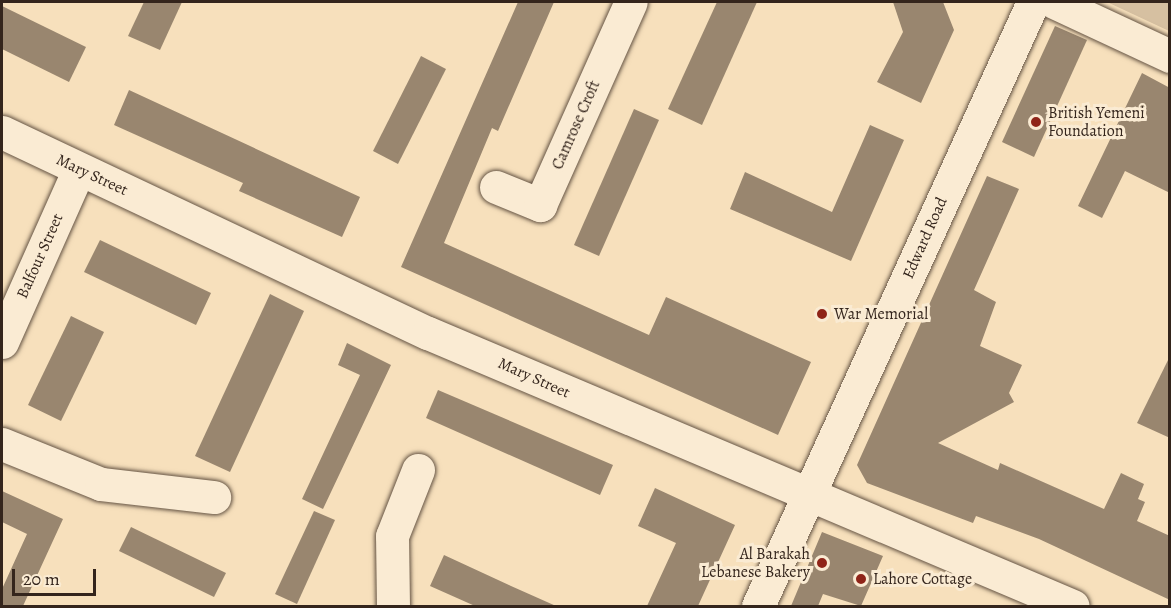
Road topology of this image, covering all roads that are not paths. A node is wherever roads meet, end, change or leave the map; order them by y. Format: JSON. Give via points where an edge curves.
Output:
{"nodes":[{"id":1,"x":631,"y":2,"type":"edge"},
{"id":2,"x":1033,"y":2,"type":"edge"},
{"id":3,"x":1054,"y":2,"type":"edge"},
{"id":4,"x":1170,"y":56,"type":"edge"},
{"id":5,"x":2,"y":132,"type":"edge"},
{"id":6,"x":79,"y":169,"type":"junction"},
{"id":7,"x":496,"y":187,"type":"dead end"},
{"id":8,"x":2,"y":342,"type":"edge"},
{"id":9,"x":2,"y":444,"type":"edge"},
{"id":10,"x":418,"y":470,"type":"dead end"},
{"id":11,"x":214,"y":497,"type":"dead end"},
{"id":12,"x":809,"y":498,"type":"junction"},
{"id":13,"x":393,"y":606,"type":"edge"},
{"id":14,"x":758,"y":606,"type":"edge"},
{"id":15,"x":1073,"y":606,"type":"edge"}],
"edges":[{"from":1,"to":7,"type":"street","name":"Camrose Croft","via":[[540,205]]},
{"from":2,"to":12,"type":"street","name":"Edward Road"},
{"from":3,"to":4,"type":"street"},
{"from":5,"to":6,"type":"street","name":"Mary Street"},
{"from":6,"to":8,"type":"street","name":"Balfour Street"},
{"from":6,"to":12,"type":"street","name":"Mary Street","via":[[428,333]]},
{"from":9,"to":11,"type":"street","via":[[101,484]]},
{"from":10,"to":13,"type":"street","via":[[392,536]]},
{"from":12,"to":14,"type":"street","name":"Edward Road"},
{"from":12,"to":15,"type":"street","name":"Mary Street"}]}
